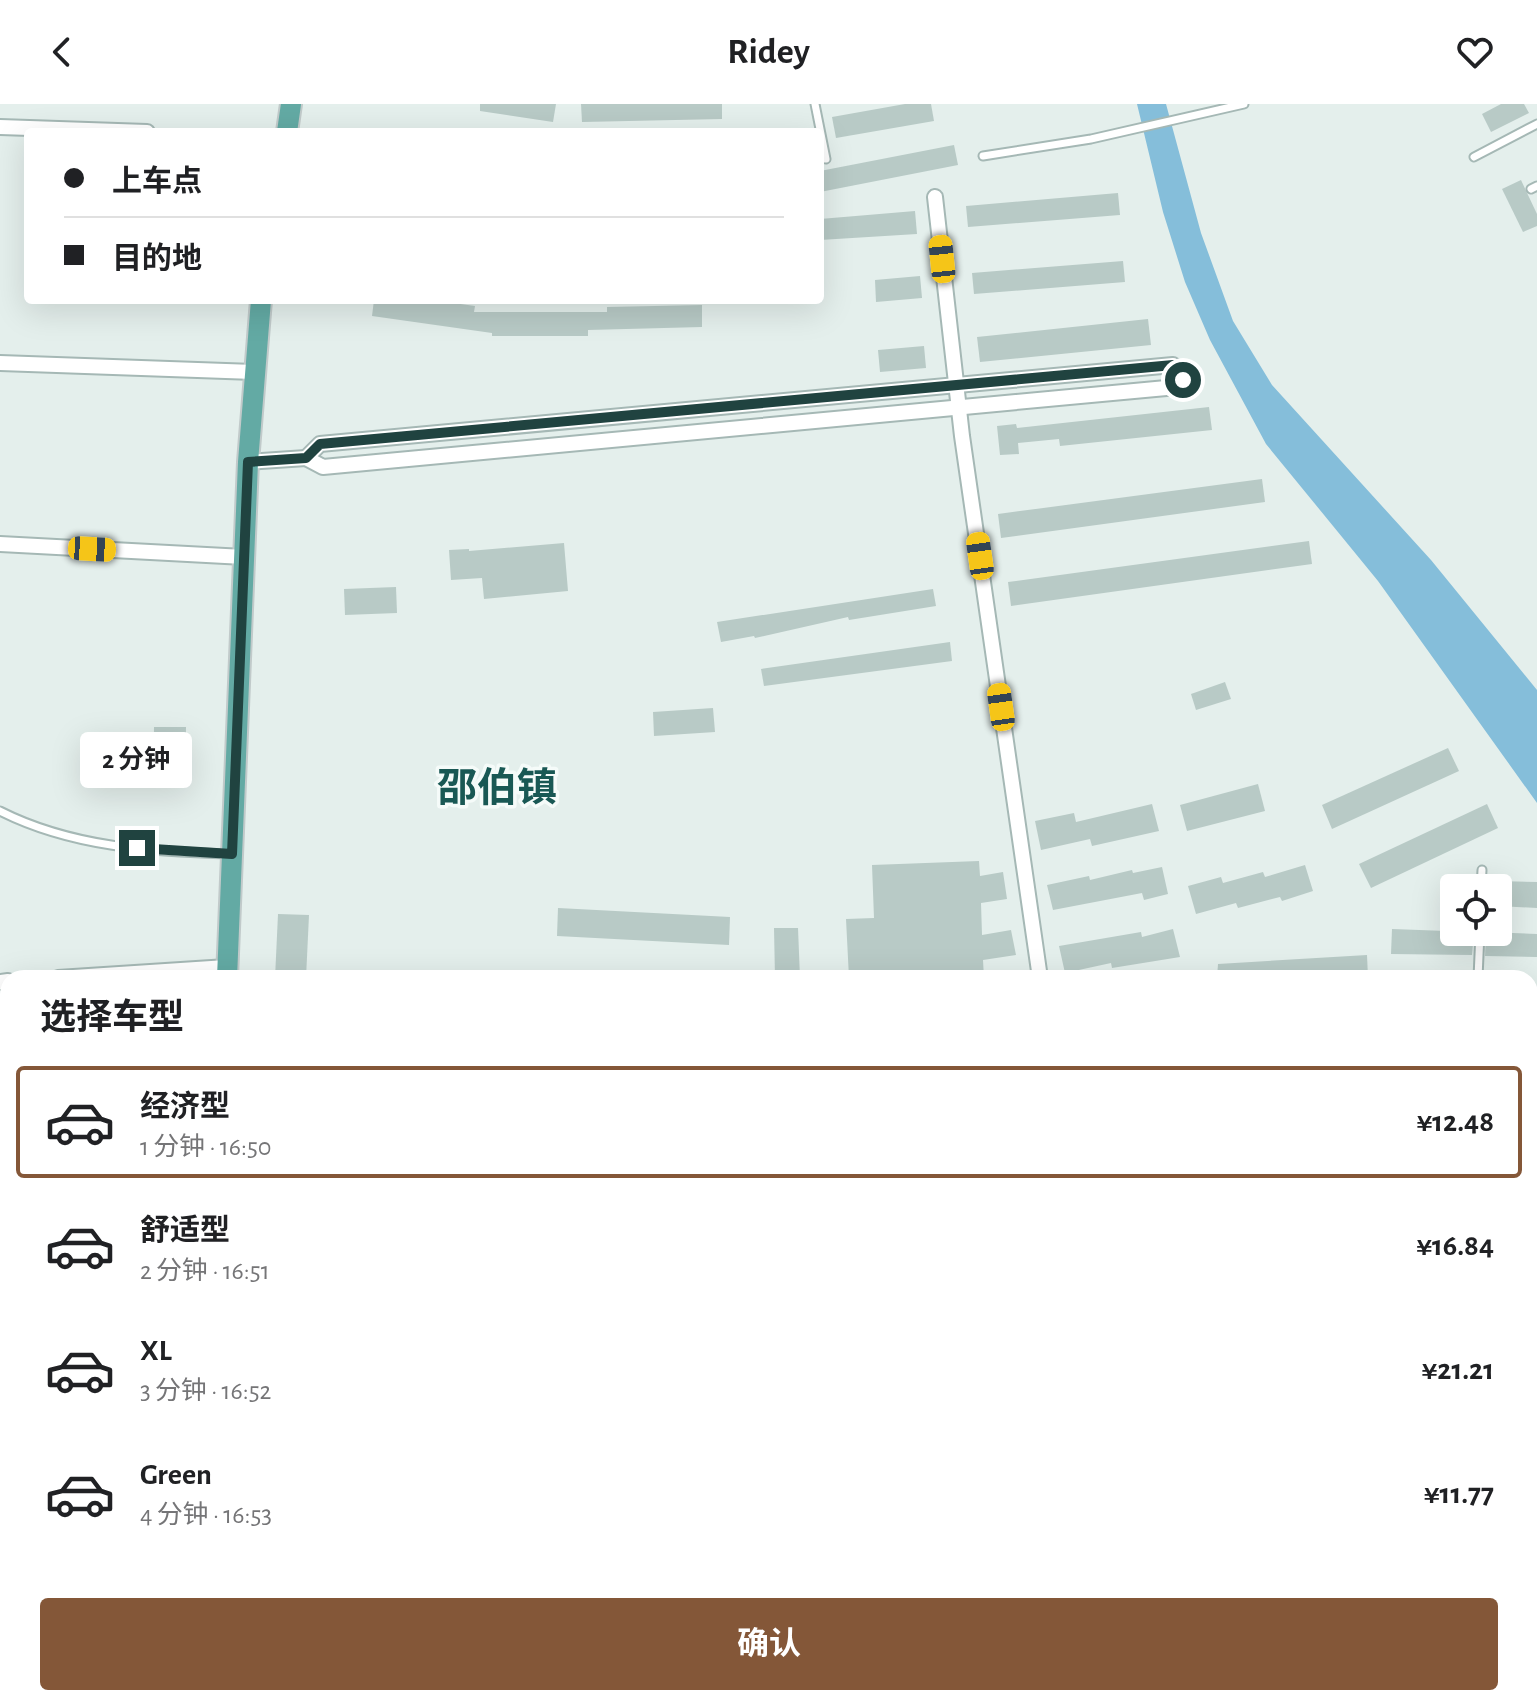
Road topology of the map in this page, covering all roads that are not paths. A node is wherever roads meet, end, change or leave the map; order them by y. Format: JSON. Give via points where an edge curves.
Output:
{"nodes":[{"id":1,"x":291,"y":104,"type":"edge"},
{"id":2,"x":815,"y":104,"type":"edge"},
{"id":3,"x":1244,"y":104,"type":"edge"},
{"id":4,"x":1537,"y":124,"type":"edge"},
{"id":5,"x":0,"y":127,"type":"edge"},
{"id":6,"x":29,"y":128,"type":"edge"},
{"id":7,"x":288,"y":128,"type":"edge"},
{"id":8,"x":820,"y":128,"type":"edge"},
{"id":9,"x":824,"y":149,"type":"edge"},
{"id":10,"x":983,"y":156,"type":"dead end"},
{"id":11,"x":1474,"y":157,"type":"dead end"},
{"id":12,"x":826,"y":159,"type":"dead end"},
{"id":13,"x":935,"y":197,"type":"dead end"},
{"id":14,"x":261,"y":304,"type":"edge"},
{"id":15,"x":0,"y":363,"type":"edge"},
{"id":16,"x":254,"y":372,"type":"junction"},
{"id":17,"x":956,"y":383,"type":"junction"},
{"id":18,"x":959,"y":408,"type":"junction"},
{"id":19,"x":306,"y":458,"type":"junction"},
{"id":20,"x":248,"y":462,"type":"junction"},
{"id":21,"x":0,"y":544,"type":"edge"},
{"id":22,"x":244,"y":557,"type":"junction"},
{"id":23,"x":0,"y":811,"type":"edge"},
{"id":24,"x":232,"y":854,"type":"junction"},
{"id":25,"x":1482,"y":870,"type":"dead end"},
{"id":26,"x":1482,"y":874,"type":"edge"},
{"id":27,"x":1479,"y":946,"type":"edge"},
{"id":28,"x":227,"y":970,"type":"edge"},
{"id":29,"x":1039,"y":970,"type":"edge"},
{"id":30,"x":1478,"y":970,"type":"edge"}],
"edges":[{"from":1,"to":7,"type":"main road"},
{"from":2,"to":8,"type":"lane"},
{"from":3,"to":10,"type":"lane","via":[[1091,139]]},
{"from":4,"to":11,"type":"lane"},
{"from":5,"to":6,"type":"street"},
{"from":9,"to":12,"type":"lane"},
{"from":13,"to":17,"type":"street"},
{"from":14,"to":16,"type":"main road"},
{"from":15,"to":16,"type":"street"},
{"from":16,"to":20,"type":"main road"},
{"from":17,"to":18,"type":"street"},
{"from":17,"to":18,"type":"street","via":[[1173,365],[1183,380],[1177,387]]},
{"from":17,"to":19,"type":"street","via":[[320,444]]},
{"from":18,"to":19,"type":"street","via":[[323,467]]},
{"from":18,"to":29,"type":"street"},
{"from":19,"to":20,"type":"street"},
{"from":20,"to":22,"type":"main road"},
{"from":21,"to":22,"type":"street"},
{"from":22,"to":24,"type":"main road"},
{"from":23,"to":24,"type":"lane","via":[[36,829],[108,845]]},
{"from":24,"to":28,"type":"main road"},
{"from":25,"to":26,"type":"lane"},
{"from":27,"to":30,"type":"lane"}]}
